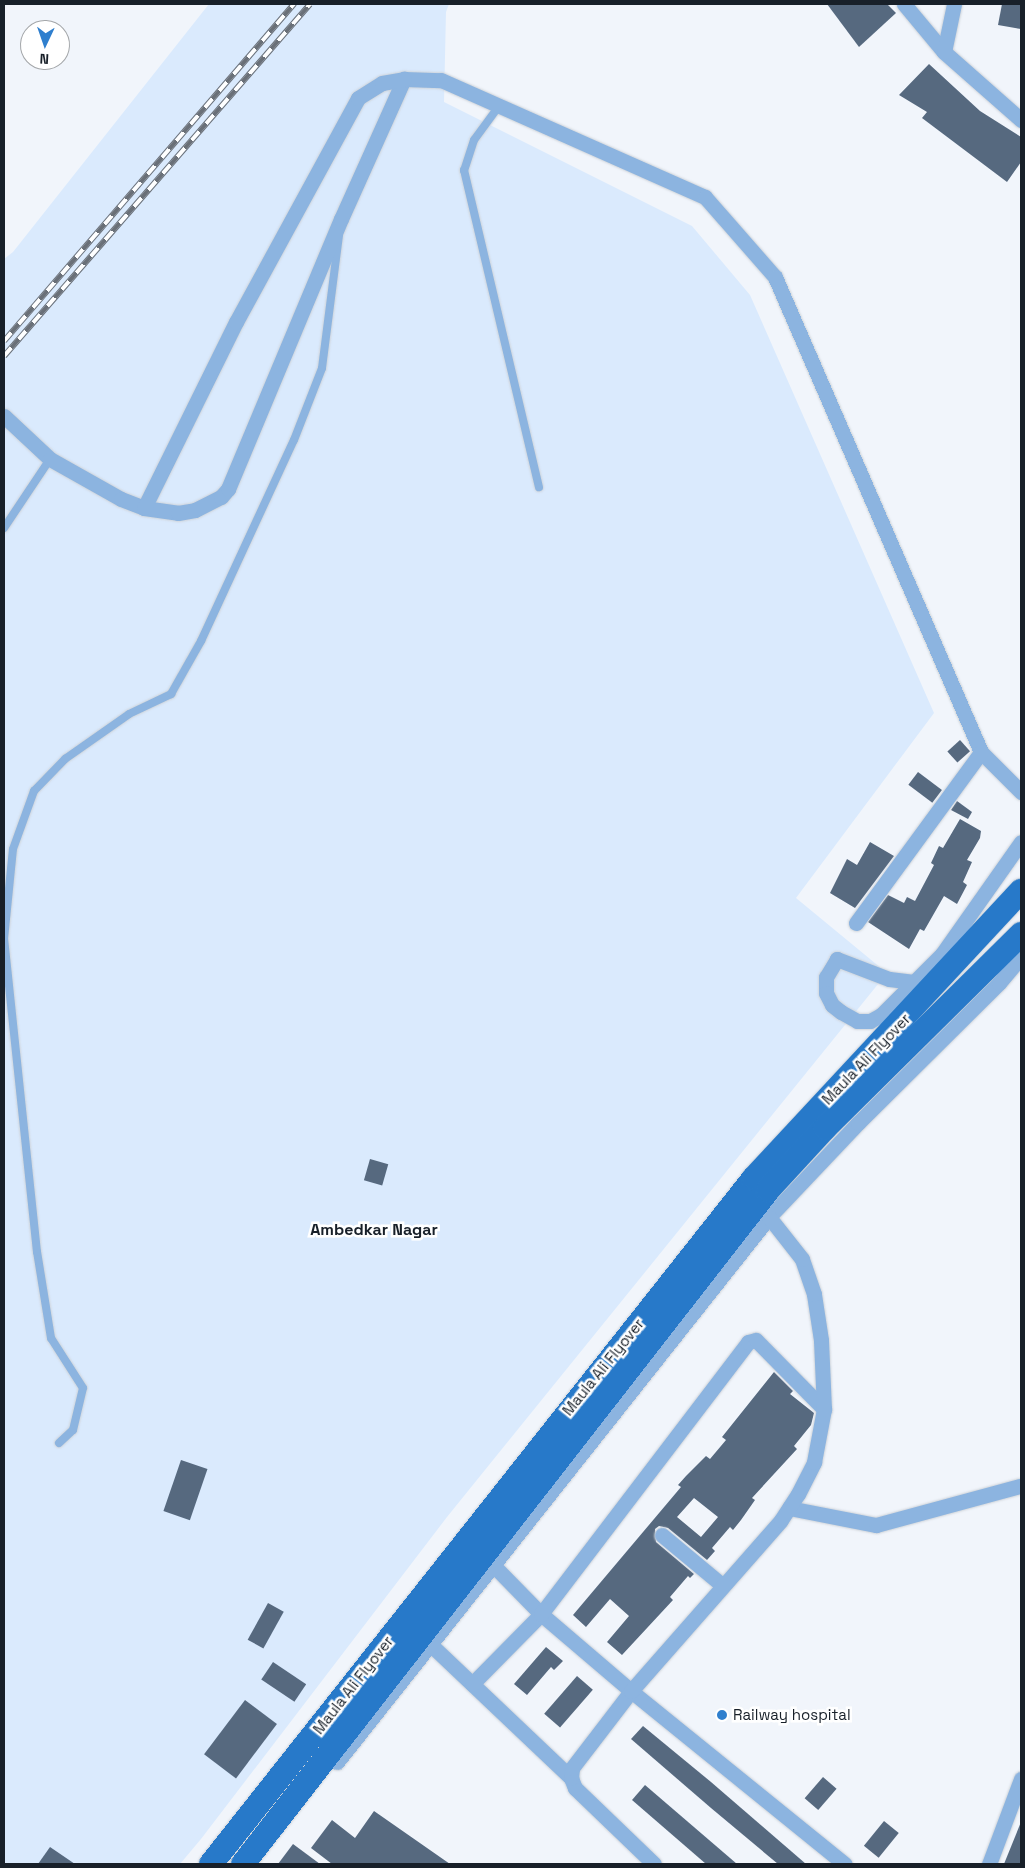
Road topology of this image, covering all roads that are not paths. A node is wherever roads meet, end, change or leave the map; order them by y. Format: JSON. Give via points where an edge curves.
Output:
{"nodes":[{"id":1,"x":904,"y":4,"type":"edge"},
{"id":2,"x":954,"y":4,"type":"edge"},
{"id":3,"x":944,"y":52,"type":"junction"},
{"id":4,"x":404,"y":79,"type":"junction"},
{"id":5,"x":499,"y":106,"type":"junction"},
{"id":6,"x":1021,"y":120,"type":"edge"},
{"id":7,"x":341,"y":219,"type":"junction"},
{"id":8,"x":4,"y":416,"type":"edge"},
{"id":9,"x":50,"y":459,"type":"junction"},
{"id":10,"x":538,"y":487,"type":"dead end"},
{"id":11,"x":144,"y":508,"type":"junction"},
{"id":12,"x":4,"y":528,"type":"edge"},
{"id":13,"x":981,"y":752,"type":"junction"},
{"id":14,"x":1021,"y":792,"type":"edge"},
{"id":15,"x":1021,"y":842,"type":"edge"},
{"id":16,"x":1021,"y":891,"type":"edge"},
{"id":17,"x":856,"y":922,"type":"dead end"},
{"id":18,"x":1021,"y":934,"type":"edge"},
{"id":19,"x":1021,"y":956,"type":"edge"},
{"id":20,"x":914,"y":982,"type":"junction"},
{"id":21,"x":769,"y":1217,"type":"junction"},
{"id":22,"x":824,"y":1410,"type":"junction"},
{"id":23,"x":59,"y":1444,"type":"dead end"},
{"id":24,"x":1020,"y":1486,"type":"dead end"},
{"id":25,"x":789,"y":1508,"type":"junction"},
{"id":26,"x":662,"y":1536,"type":"dead end"},
{"id":27,"x":492,"y":1564,"type":"junction"},
{"id":28,"x":722,"y":1585,"type":"junction"},
{"id":29,"x":541,"y":1614,"type":"junction"},
{"id":30,"x":430,"y":1644,"type":"junction"},
{"id":31,"x":472,"y":1684,"type":"junction"},
{"id":32,"x":631,"y":1691,"type":"junction"},
{"id":33,"x":571,"y":1778,"type":"junction"},
{"id":34,"x":1021,"y":1779,"type":"edge"},
{"id":35,"x":650,"y":1863,"type":"edge"},
{"id":36,"x":211,"y":1864,"type":"edge"},
{"id":37,"x":243,"y":1864,"type":"edge"},
{"id":38,"x":254,"y":1864,"type":"edge"},
{"id":39,"x":845,"y":1864,"type":"edge"},
{"id":40,"x":989,"y":1864,"type":"edge"}],
"edges":[{"from":1,"to":3,"type":"street"},
{"from":2,"to":3,"type":"street"},
{"from":3,"to":6,"type":"street"},
{"from":4,"to":5,"type":"street","via":[[441,80]]},
{"from":4,"to":7,"type":"street"},
{"from":4,"to":11,"type":"street","via":[[382,83],[358,98],[236,322]]},
{"from":5,"to":10,"type":"lane","via":[[474,140],[464,170]]},
{"from":5,"to":13,"type":"street","via":[[704,198],[775,277]]},
{"from":7,"to":11,"type":"street","via":[[228,489],[221,497],[195,510],[178,513]]},
{"from":7,"to":23,"type":"lane","via":[[322,368],[294,440],[201,641],[171,694],[129,714],[65,759],[34,791],[13,849],[4,938],[37,1252],[51,1338],[83,1388],[73,1430]]},
{"from":8,"to":9,"type":"street"},
{"from":9,"to":11,"type":"street","via":[[121,500]]},
{"from":9,"to":12,"type":"lane"},
{"from":13,"to":14,"type":"street"},
{"from":13,"to":17,"type":"street"},
{"from":15,"to":20,"type":"street","via":[[942,954]]},
{"from":16,"to":36,"type":"main road","name":"Maula Ali Flyover","via":[[754,1178]]},
{"from":18,"to":37,"type":"main road","name":"Maula Ali Flyover","via":[[825,1128],[768,1190]]},
{"from":19,"to":21,"type":"street","via":[[999,983]]},
{"from":20,"to":20,"type":"street","via":[[881,1015],[870,1020],[857,1021],[832,1005],[826,993],[826,978],[837,959],[889,979]]},
{"from":21,"to":22,"type":"street","via":[[808,1272],[821,1340]]},
{"from":21,"to":27,"type":"street","via":[[596,1438]]},
{"from":22,"to":25,"type":"street","via":[[814,1462]]},
{"from":22,"to":29,"type":"street","via":[[756,1340],[748,1342]]},
{"from":24,"to":25,"type":"street","via":[[876,1525]]},
{"from":25,"to":28,"type":"street"},
{"from":26,"to":28,"type":"street"},
{"from":27,"to":29,"type":"street"},
{"from":27,"to":30,"type":"street"},
{"from":28,"to":32,"type":"street"},
{"from":29,"to":31,"type":"street"},
{"from":29,"to":32,"type":"street"},
{"from":30,"to":31,"type":"street"},
{"from":30,"to":38,"type":"street"},
{"from":31,"to":33,"type":"street"},
{"from":32,"to":33,"type":"street","via":[[577,1760]]},
{"from":32,"to":39,"type":"street"},
{"from":33,"to":35,"type":"street","via":[[575,1788]]},
{"from":34,"to":40,"type":"street"}]}
